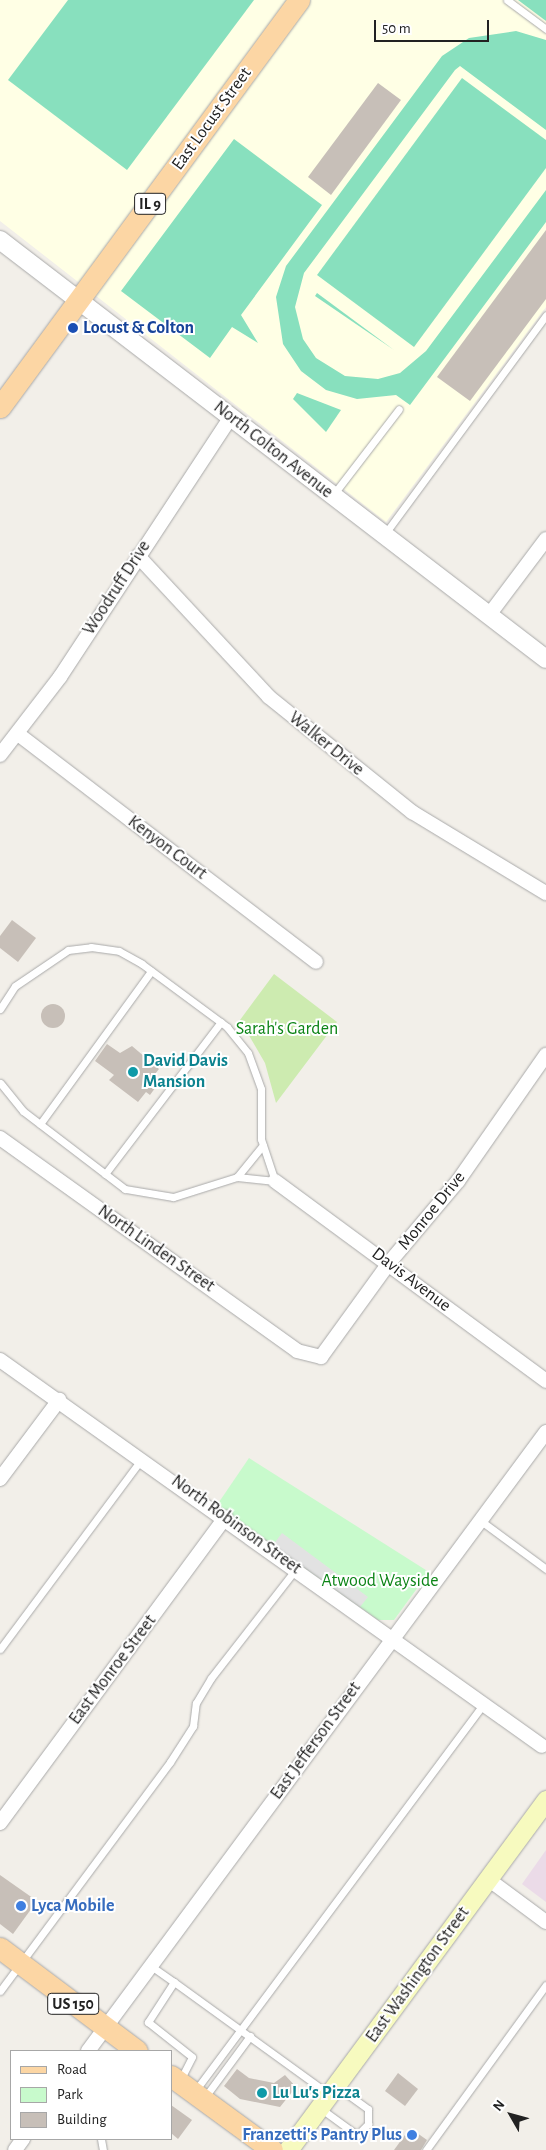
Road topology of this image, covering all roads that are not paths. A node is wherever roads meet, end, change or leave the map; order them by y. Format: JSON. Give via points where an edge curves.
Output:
{"nodes":[{"id":1,"x":299,"y":0,"type":"edge"},
{"id":2,"x":507,"y":0,"type":"edge"},
{"id":3,"x":546,"y":29,"type":"edge"},
{"id":4,"x":0,"y":240,"type":"edge"},
{"id":5,"x":79,"y":300,"type":"junction"},
{"id":6,"x":546,"y":316,"type":"edge"},
{"id":7,"x":0,"y":407,"type":"edge"},
{"id":8,"x":399,"y":408,"type":"dead end"},
{"id":9,"x":231,"y":418,"type":"junction"},
{"id":10,"x":333,"y":496,"type":"junction"},
{"id":11,"x":384,"y":535,"type":"junction"},
{"id":12,"x":546,"y":539,"type":"edge"},
{"id":13,"x":138,"y":556,"type":"junction"},
{"id":14,"x":489,"y":616,"type":"junction"},
{"id":15,"x":546,"y":659,"type":"edge"},
{"id":16,"x":18,"y":734,"type":"junction"},
{"id":17,"x":0,"y":755,"type":"edge"},
{"id":18,"x":546,"y":893,"type":"edge"},
{"id":19,"x":316,"y":962,"type":"dead end"},
{"id":20,"x":151,"y":971,"type":"junction"},
{"id":21,"x":0,"y":1009,"type":"edge"},
{"id":22,"x":220,"y":1022,"type":"junction"},
{"id":23,"x":546,"y":1055,"type":"edge"},
{"id":24,"x":0,"y":1083,"type":"edge"},
{"id":25,"x":40,"y":1124,"type":"junction"},
{"id":26,"x":0,"y":1138,"type":"edge"},
{"id":27,"x":263,"y":1145,"type":"junction"},
{"id":28,"x":105,"y":1174,"type":"junction"},
{"id":29,"x":237,"y":1177,"type":"junction"},
{"id":30,"x":275,"y":1181,"type":"junction"},
{"id":31,"x":389,"y":1263,"type":"junction"},
{"id":32,"x":313,"y":1358,"type":"joint"},
{"id":33,"x":0,"y":1360,"type":"edge"},
{"id":34,"x":546,"y":1381,"type":"edge"},
{"id":35,"x":59,"y":1400,"type":"junction"},
{"id":36,"x":546,"y":1432,"type":"edge"},
{"id":37,"x":142,"y":1457,"type":"junction"},
{"id":38,"x":0,"y":1479,"type":"edge"},
{"id":39,"x":226,"y":1517,"type":"junction"},
{"id":40,"x":481,"y":1521,"type":"junction"},
{"id":41,"x":296,"y":1569,"type":"junction"},
{"id":42,"x":546,"y":1569,"type":"edge"},
{"id":43,"x":391,"y":1640,"type":"junction"},
{"id":44,"x":0,"y":1649,"type":"edge"},
{"id":45,"x":483,"y":1704,"type":"junction"},
{"id":46,"x":542,"y":1746,"type":"dead end"},
{"id":47,"x":546,"y":1800,"type":"edge"},
{"id":48,"x":0,"y":1823,"type":"edge"},
{"id":49,"x":488,"y":1879,"type":"junction"},
{"id":50,"x":546,"y":1922,"type":"edge"},
{"id":51,"x":0,"y":1948,"type":"edge"},
{"id":52,"x":19,"y":1963,"type":"junction"},
{"id":53,"x":151,"y":1966,"type":"junction"},
{"id":54,"x":174,"y":1982,"type":"junction"},
{"id":55,"x":546,"y":1985,"type":"edge"},
{"id":56,"x":0,"y":1991,"type":"edge"},
{"id":57,"x":105,"y":2028,"type":"junction"},
{"id":58,"x":240,"y":2029,"type":"junction"},
{"id":59,"x":250,"y":2036,"type":"junction"},
{"id":60,"x":89,"y":2050,"type":"edge"},
{"id":61,"x":136,"y":2050,"type":"edge"},
{"id":62,"x":187,"y":2087,"type":"edge"},
{"id":63,"x":328,"y":2096,"type":"junction"},
{"id":64,"x":272,"y":2150,"type":"edge"},
{"id":65,"x":288,"y":2150,"type":"edge"},
{"id":66,"x":426,"y":2150,"type":"edge"}],
"edges":[{"from":1,"to":5,"type":"main road","name":"East Locust Street","number":"IL 9"},
{"from":2,"to":3,"type":"lane"},
{"from":4,"to":5,"type":"street","name":"North Colton Avenue"},
{"from":5,"to":7,"type":"main road","name":"East Locust Street","number":"IL 9"},
{"from":5,"to":9,"type":"street","name":"North Colton Avenue"},
{"from":6,"to":11,"type":"lane"},
{"from":8,"to":10,"type":"lane"},
{"from":9,"to":10,"type":"street","name":"North Colton Avenue"},
{"from":9,"to":13,"type":"street","name":"Woodruff Drive"},
{"from":10,"to":11,"type":"street","name":"North Colton Avenue"},
{"from":11,"to":14,"type":"street","name":"North Colton Avenue"},
{"from":12,"to":14,"type":"street"},
{"from":13,"to":16,"type":"street","name":"Woodruff Drive"},
{"from":13,"to":18,"type":"street","name":"Walker Drive","via":[[269,697],[412,812]]},
{"from":14,"to":15,"type":"street","name":"North Colton Avenue"},
{"from":16,"to":17,"type":"street","name":"Woodruff Drive"},
{"from":16,"to":19,"type":"street","name":"Kenyon Court"},
{"from":20,"to":21,"type":"lane","via":[[119,951],[91,946],[68,950],[15,986]]},
{"from":20,"to":22,"type":"lane"},
{"from":20,"to":25,"type":"lane"},
{"from":22,"to":27,"type":"lane","via":[[248,1053],[261,1088]]},
{"from":22,"to":28,"type":"lane"},
{"from":23,"to":31,"type":"street","name":"Monroe Drive","via":[[458,1181]]},
{"from":24,"to":25,"type":"lane"},
{"from":25,"to":28,"type":"lane"},
{"from":26,"to":32,"type":"street","name":"North Linden Street","via":[[297,1351]]},
{"from":27,"to":29,"type":"lane"},
{"from":27,"to":30,"type":"lane"},
{"from":28,"to":29,"type":"lane","via":[[125,1189],[174,1197]]},
{"from":29,"to":30,"type":"lane"},
{"from":30,"to":31,"type":"street","name":"Davis Avenue"},
{"from":31,"to":32,"type":"street","name":"Monroe Drive","via":[[329,1350]]},
{"from":31,"to":34,"type":"street","name":"Davis Avenue"},
{"from":33,"to":35,"type":"street","name":"North Robinson Street"},
{"from":35,"to":37,"type":"street","name":"North Robinson Street"},
{"from":35,"to":38,"type":"street"},
{"from":36,"to":40,"type":"street","name":"East Jefferson Street"},
{"from":37,"to":39,"type":"street","name":"North Robinson Street"},
{"from":37,"to":44,"type":"lane"},
{"from":39,"to":41,"type":"street","name":"North Robinson Street"},
{"from":39,"to":48,"type":"street","name":"East Monroe Street"},
{"from":40,"to":42,"type":"lane"},
{"from":40,"to":43,"type":"street","name":"East Jefferson Street"},
{"from":41,"to":43,"type":"street","name":"North Robinson Street"},
{"from":41,"to":52,"type":"lane","via":[[211,1678],[196,1703],[193,1726],[170,1762]]},
{"from":43,"to":45,"type":"street","name":"North Robinson Street"},
{"from":43,"to":53,"type":"street","name":"East Jefferson Street"},
{"from":45,"to":46,"type":"street","name":"North Robinson Street"},
{"from":45,"to":58,"type":"lane"},
{"from":47,"to":49,"type":"main road","name":"East Washington Street"},
{"from":49,"to":50,"type":"street"},
{"from":49,"to":63,"type":"main road","name":"East Washington Street"},
{"from":51,"to":52,"type":"main road","number":"US 150"},
{"from":52,"to":56,"type":"lane"},
{"from":52,"to":57,"type":"main road","number":"US 150"},
{"from":53,"to":54,"type":"lane"},
{"from":53,"to":57,"type":"street","name":"East Jefferson Street"},
{"from":54,"to":58,"type":"lane"},
{"from":54,"to":62,"type":"lane","via":[[148,2022],[192,2058]]},
{"from":55,"to":66,"type":"lane"},
{"from":57,"to":60,"type":"street","name":"East Jefferson Street"},
{"from":57,"to":61,"type":"main road","number":"US 150"},
{"from":58,"to":59,"type":"lane"},
{"from":58,"to":62,"type":"lane"},
{"from":59,"to":62,"type":"lane"},
{"from":59,"to":63,"type":"lane"},
{"from":62,"to":64,"type":"main road"},
{"from":63,"to":63,"type":"lane","via":[[356,2135],[368,2124],[368,2109]]},
{"from":63,"to":65,"type":"main road","name":"East Washington Street"}]}
